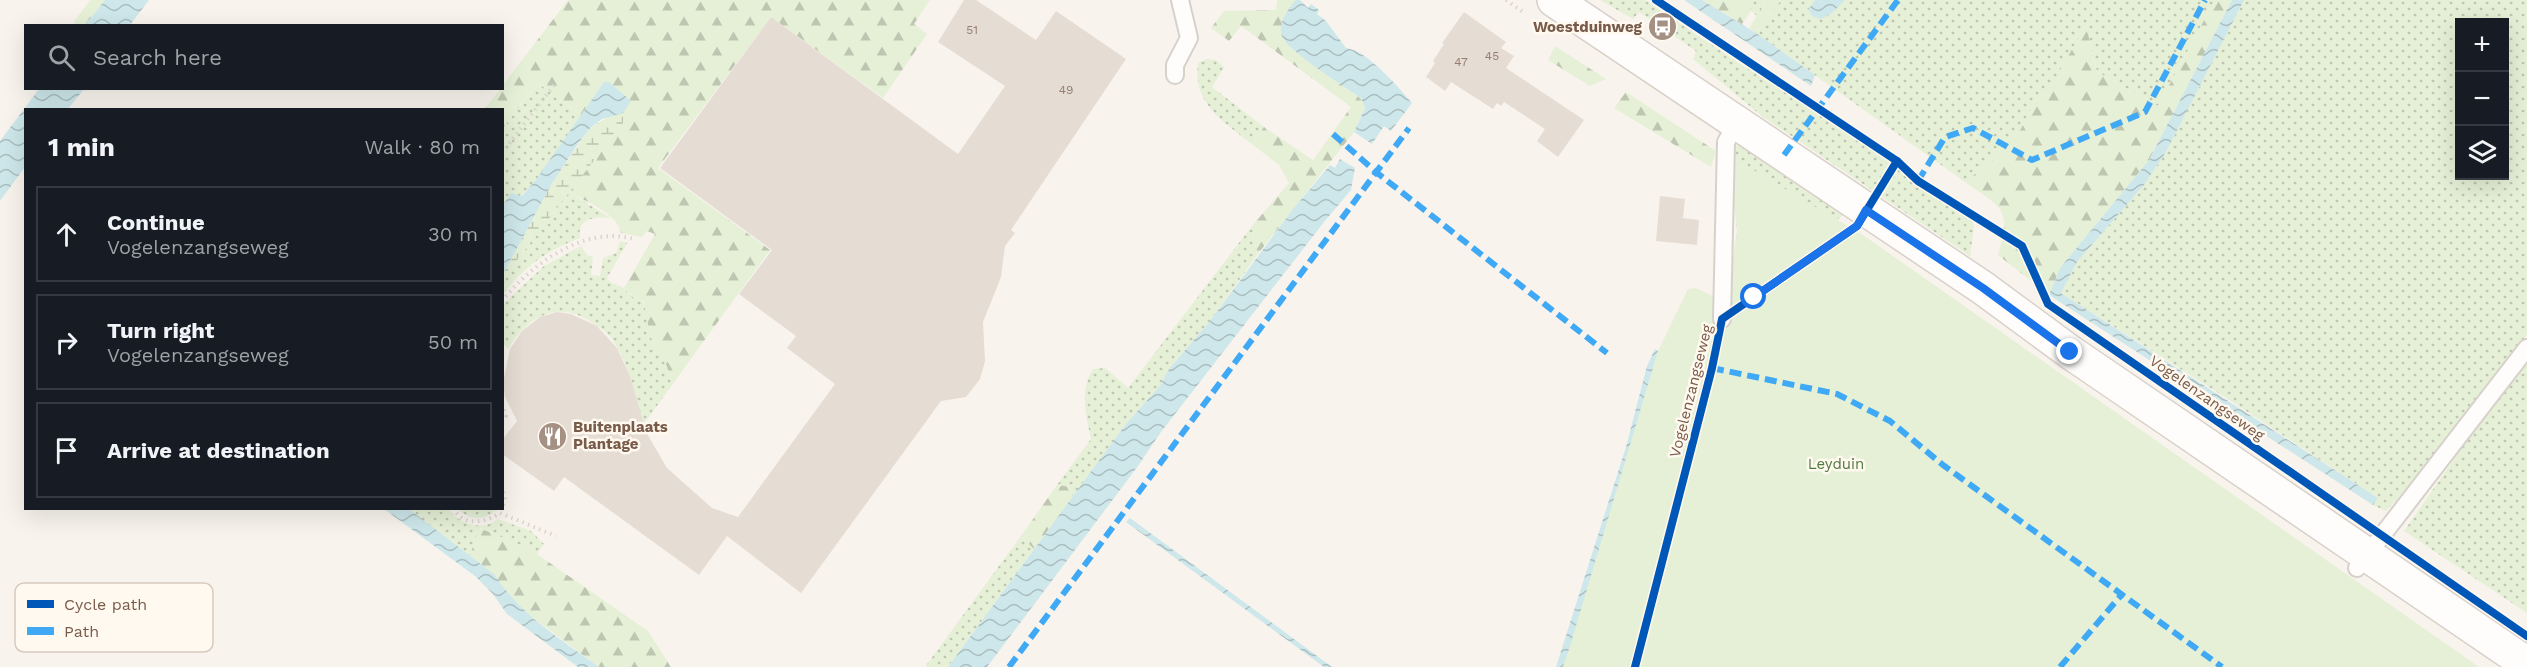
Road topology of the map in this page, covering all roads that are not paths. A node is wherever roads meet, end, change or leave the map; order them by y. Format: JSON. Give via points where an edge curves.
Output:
{"nodes":[{"id":1,"x":1180,"y":0,"type":"edge"},
{"id":2,"x":1554,"y":0,"type":"edge"},
{"id":3,"x":1175,"y":75,"type":"dead end"},
{"id":4,"x":1736,"y":124,"type":"junction"},
{"id":5,"x":1722,"y":319,"type":"dead end"},
{"id":6,"x":2527,"y":348,"type":"edge"},
{"id":7,"x":2364,"y":562,"type":"junction"},
{"id":8,"x":2527,"y":664,"type":"edge"}],
"edges":[{"from":1,"to":3,"type":"lane","via":[[1190,38],[1175,65]]},
{"from":2,"to":4,"type":"main road"},
{"from":4,"to":5,"type":"lane","via":[[1726,142]]},
{"from":4,"to":7,"type":"main road","via":[[1983,288]]},
{"from":6,"to":7,"type":"lane"},
{"from":7,"to":8,"type":"main road"}]}
